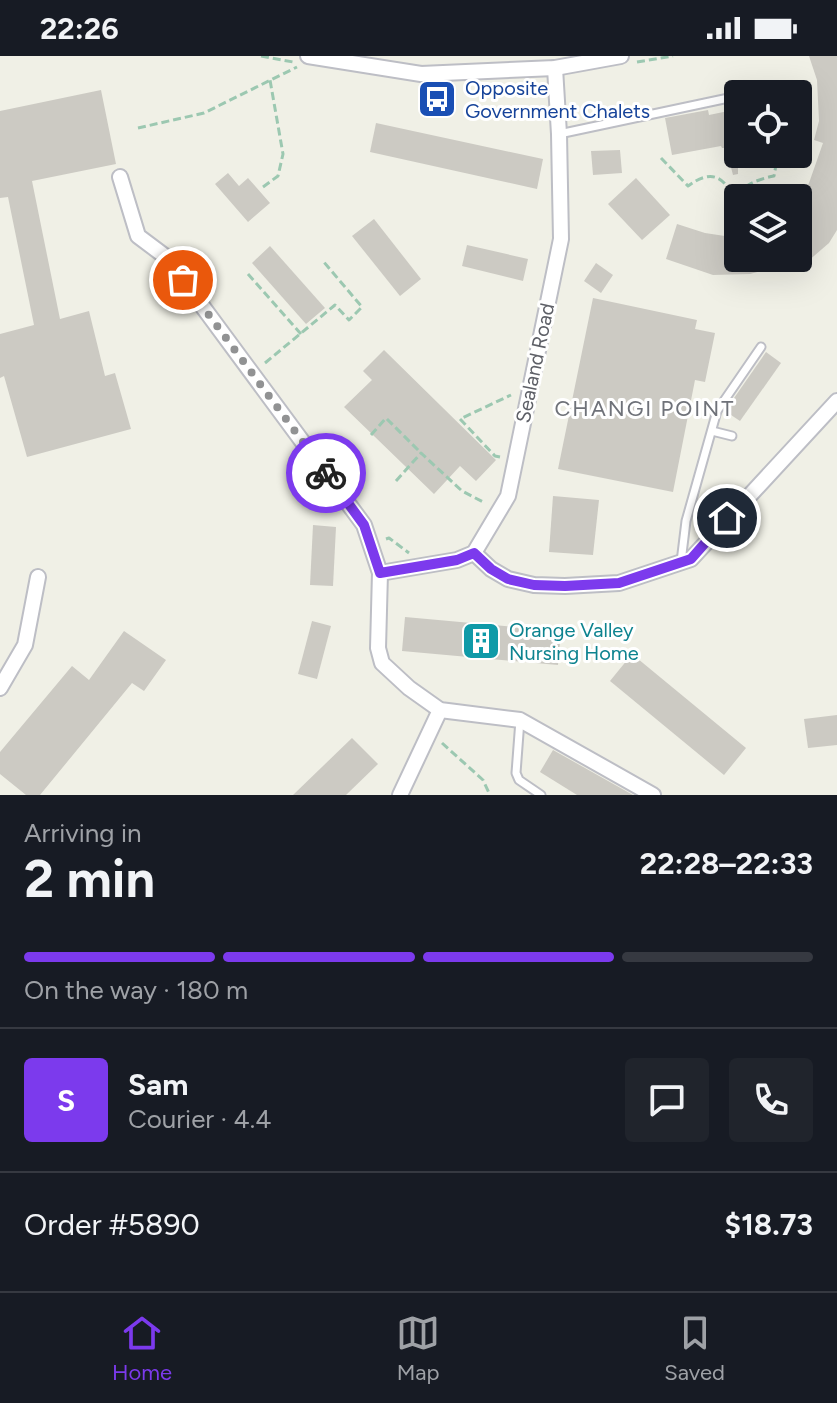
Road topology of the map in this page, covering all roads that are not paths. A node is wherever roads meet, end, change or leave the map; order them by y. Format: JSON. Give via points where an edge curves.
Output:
{"nodes":[{"id":1,"x":621,"y":56,"type":"edge"},
{"id":2,"x":306,"y":60,"type":"edge"},
{"id":3,"x":555,"y":68,"type":"junction"},
{"id":4,"x":724,"y":99,"type":"edge"},
{"id":5,"x":559,"y":134,"type":"junction"},
{"id":6,"x":120,"y":177,"type":"dead end"},
{"id":7,"x":761,"y":347,"type":"dead end"},
{"id":8,"x":837,"y":401,"type":"edge"},
{"id":9,"x":712,"y":431,"type":"junction"},
{"id":10,"x":732,"y":436,"type":"dead end"},
{"id":11,"x":474,"y":553,"type":"junction"},
{"id":12,"x":681,"y":562,"type":"junction"},
{"id":13,"x":380,"y":573,"type":"junction"},
{"id":14,"x":38,"y":577,"type":"dead end"},
{"id":15,"x":0,"y":688,"type":"edge"},
{"id":16,"x":440,"y":710,"type":"junction"},
{"id":17,"x":520,"y":720,"type":"junction"},
{"id":18,"x":400,"y":795,"type":"edge"},
{"id":19,"x":541,"y":795,"type":"edge"},
{"id":20,"x":653,"y":795,"type":"edge"}],
"edges":[{"from":1,"to":3,"type":"street"},
{"from":2,"to":3,"type":"street","via":[[421,74]]},
{"from":3,"to":5,"type":"street","name":"Sealand Road"},
{"from":4,"to":5,"type":"lane"},
{"from":5,"to":11,"type":"street","name":"Sealand Road","via":[[561,239],[508,496]]},
{"from":6,"to":13,"type":"street","via":[[138,236],[166,257],[364,525]]},
{"from":7,"to":9,"type":"lane","via":[[717,411]]},
{"from":8,"to":12,"type":"street","via":[[691,559]]},
{"from":9,"to":10,"type":"lane"},
{"from":9,"to":12,"type":"lane","via":[[686,521]]},
{"from":11,"to":12,"type":"street","via":[[508,579],[534,585],[619,583]]},
{"from":11,"to":13,"type":"street"},
{"from":13,"to":16,"type":"street","via":[[382,663]]},
{"from":14,"to":15,"type":"street","via":[[25,645]]},
{"from":16,"to":17,"type":"street"},
{"from":16,"to":18,"type":"street"},
{"from":17,"to":19,"type":"lane","via":[[516,773]]},
{"from":17,"to":20,"type":"street"}]}
